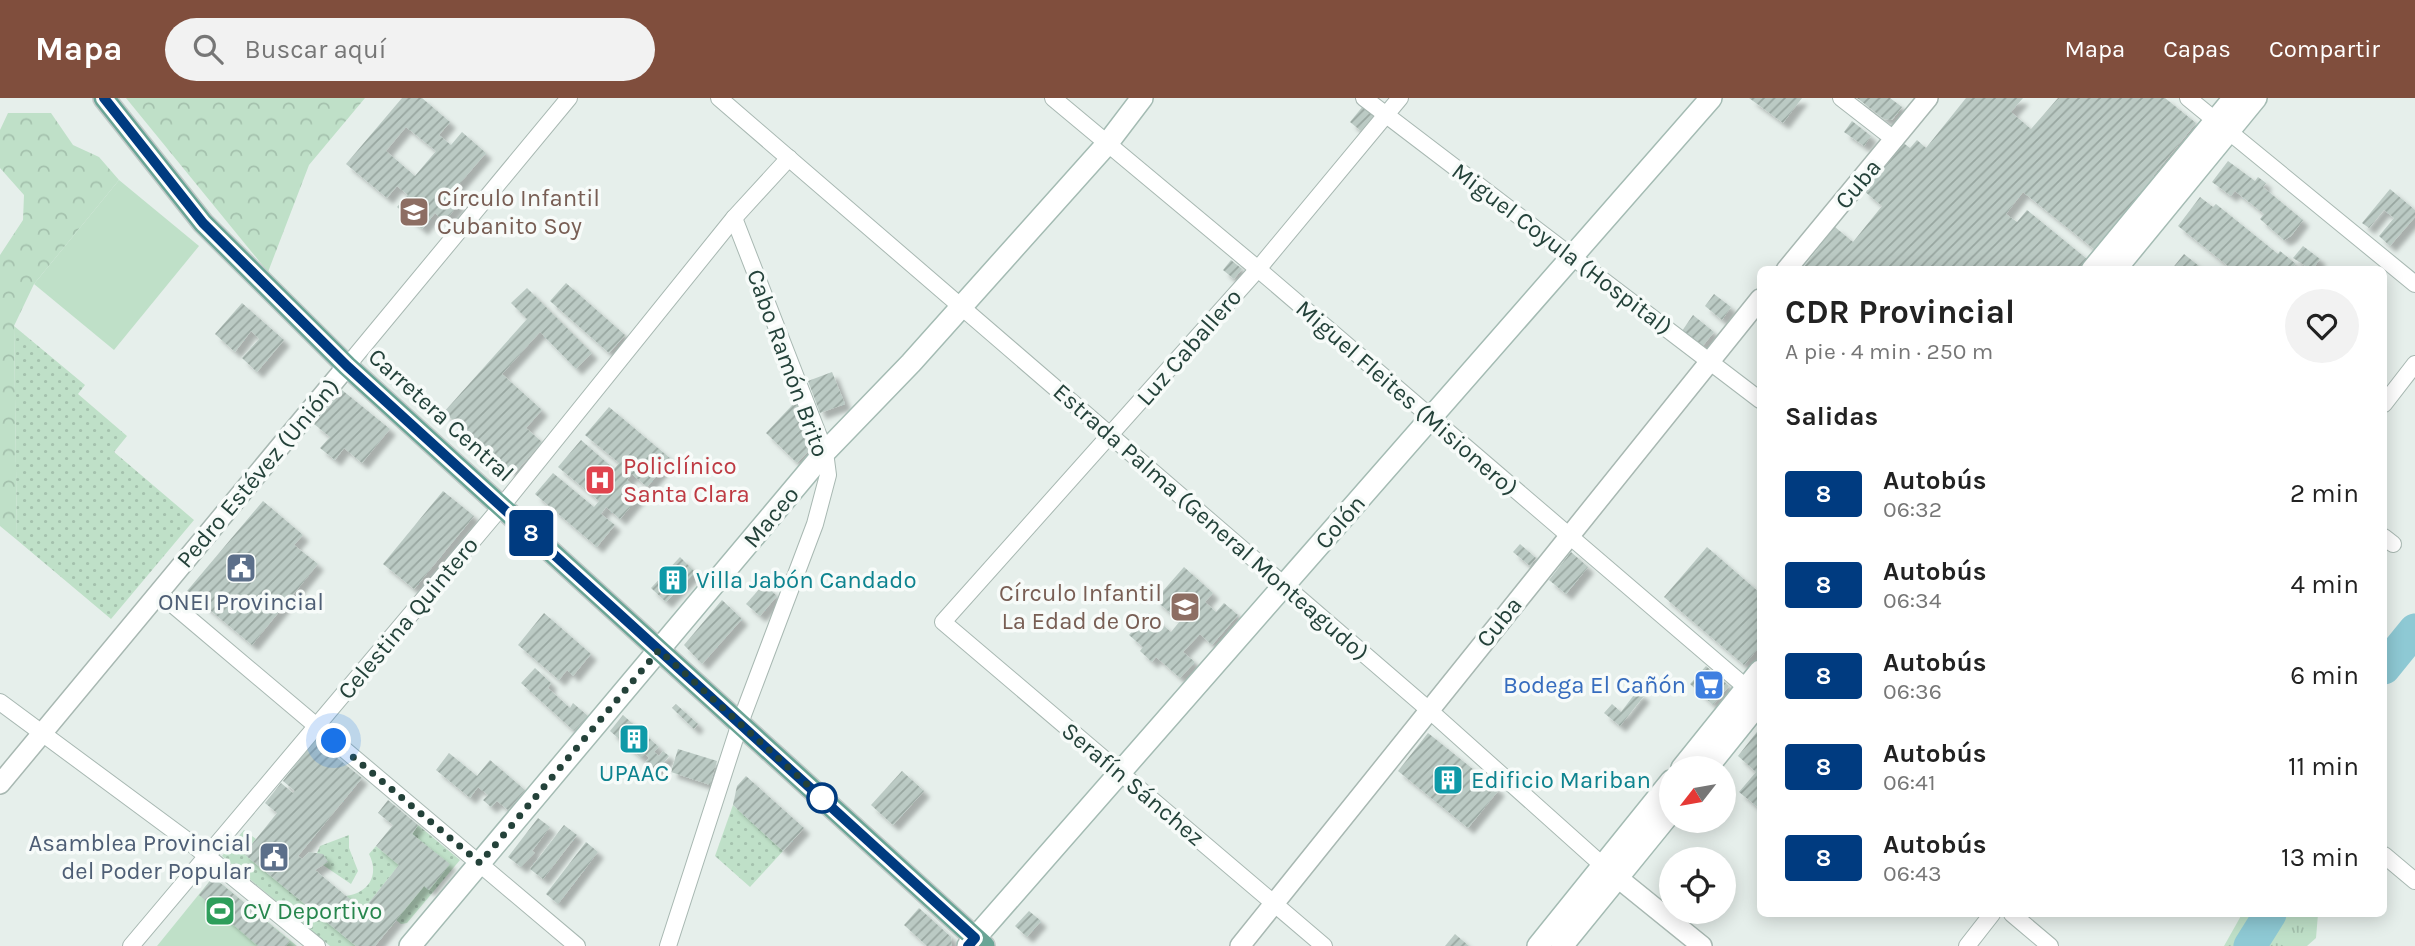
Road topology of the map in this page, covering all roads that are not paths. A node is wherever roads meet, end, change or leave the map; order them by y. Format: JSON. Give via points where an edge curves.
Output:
{"nodes":[{"id":1,"x":104,"y":98,"type":"edge"},
{"id":2,"x":569,"y":98,"type":"edge"},
{"id":3,"x":719,"y":98,"type":"edge"},
{"id":4,"x":1052,"y":98,"type":"edge"},
{"id":5,"x":1142,"y":98,"type":"edge"},
{"id":6,"x":1364,"y":98,"type":"edge"},
{"id":7,"x":1400,"y":98,"type":"edge"},
{"id":8,"x":1711,"y":98,"type":"edge"},
{"id":9,"x":1842,"y":98,"type":"edge"},
{"id":10,"x":1928,"y":98,"type":"edge"},
{"id":11,"x":2188,"y":98,"type":"edge"},
{"id":12,"x":2234,"y":98,"type":"edge"},
{"id":13,"x":2256,"y":98,"type":"edge"},
{"id":14,"x":1385,"y":115,"type":"junction"},
{"id":15,"x":2222,"y":126,"type":"junction"},
{"id":16,"x":1895,"y":140,"type":"junction"},
{"id":17,"x":1107,"y":144,"type":"junction"},
{"id":18,"x":789,"y":158,"type":"junction"},
{"id":19,"x":734,"y":218,"type":"junction"},
{"id":20,"x":1572,"y":258,"type":"junction"},
{"id":21,"x":1789,"y":266,"type":"edge"},
{"id":22,"x":2096,"y":266,"type":"edge"},
{"id":23,"x":2118,"y":266,"type":"edge"},
{"id":24,"x":1258,"y":269,"type":"junction"},
{"id":25,"x":2415,"y":284,"type":"edge"},
{"id":26,"x":1757,"y":303,"type":"edge"},
{"id":27,"x":960,"y":306,"type":"junction"},
{"id":28,"x":1710,"y":359,"type":"junction"},
{"id":29,"x":2415,"y":364,"type":"edge"},
{"id":30,"x":347,"y":366,"type":"junction"},
{"id":31,"x":1757,"y":398,"type":"edge"},
{"id":32,"x":2387,"y":400,"type":"edge"},
{"id":33,"x":1430,"y":419,"type":"junction"},
{"id":34,"x":1111,"y":435,"type":"junction"},
{"id":35,"x":825,"y":452,"type":"junction"},
{"id":36,"x":502,"y":506,"type":"junction"},
{"id":37,"x":1568,"y":536,"type":"junction"},
{"id":38,"x":1285,"y":585,"type":"junction"},
{"id":39,"x":159,"y":593,"type":"junction"},
{"id":40,"x":943,"y":622,"type":"joint"},
{"id":41,"x":659,"y":650,"type":"junction"},
{"id":42,"x":1756,"y":697,"type":"edge"},
{"id":43,"x":0,"y":702,"type":"edge"},
{"id":44,"x":1429,"y":710,"type":"junction"},
{"id":45,"x":740,"y":723,"type":"junction"},
{"id":46,"x":317,"y":726,"type":"junction"},
{"id":47,"x":44,"y":732,"type":"junction"},
{"id":48,"x":1695,"y":756,"type":"edge"},
{"id":49,"x":1715,"y":756,"type":"edge"},
{"id":50,"x":1121,"y":773,"type":"junction"},
{"id":51,"x":0,"y":784,"type":"edge"},
{"id":52,"x":1659,"y":799,"type":"edge"},
{"id":53,"x":1659,"y":824,"type":"edge"},
{"id":54,"x":207,"y":856,"type":"junction"},
{"id":55,"x":2387,"y":858,"type":"edge"},
{"id":56,"x":480,"y":863,"type":"junction"},
{"id":57,"x":1610,"y":872,"type":"junction"},
{"id":58,"x":2415,"y":881,"type":"edge"},
{"id":59,"x":1274,"y":903,"type":"junction"},
{"id":60,"x":1990,"y":917,"type":"edge"},
{"id":61,"x":2016,"y":917,"type":"edge"},
{"id":62,"x":976,"y":943,"type":"edge"},
{"id":63,"x":131,"y":946,"type":"edge"},
{"id":64,"x":317,"y":946,"type":"edge"},
{"id":65,"x":410,"y":946,"type":"edge"},
{"id":66,"x":577,"y":946,"type":"edge"},
{"id":67,"x":668,"y":946,"type":"edge"},
{"id":68,"x":1240,"y":946,"type":"edge"},
{"id":69,"x":1324,"y":946,"type":"edge"},
{"id":70,"x":1538,"y":946,"type":"edge"},
{"id":71,"x":1562,"y":946,"type":"edge"},
{"id":72,"x":1702,"y":946,"type":"edge"},
{"id":73,"x":1967,"y":946,"type":"edge"},
{"id":74,"x":2050,"y":946,"type":"edge"}],
"edges":[{"from":1,"to":30,"type":"main road","name":"Carretera Central","via":[[203,223]]},
{"from":2,"to":30,"type":"street","name":"Pedro Estévez (Unión)"},
{"from":3,"to":18,"type":"street","name":"Estrada Palma (General Monteagudo)"},
{"from":4,"to":17,"type":"street","name":"Miguel Fleites (Misionero)"},
{"from":5,"to":17,"type":"main road","name":"Maceo"},
{"from":6,"to":14,"type":"street","name":"Miguel Coyula (Hospital)"},
{"from":7,"to":14,"type":"street","name":"Luz Caballero"},
{"from":8,"to":20,"type":"main road","name":"Colón"},
{"from":9,"to":16,"type":"street"},
{"from":10,"to":16,"type":"street","name":"Cuba"},
{"from":11,"to":15,"type":"street"},
{"from":12,"to":15,"type":"main road"},
{"from":13,"to":15,"type":"main road"},
{"from":14,"to":20,"type":"street","name":"Miguel Coyula (Hospital)"},
{"from":14,"to":24,"type":"street","name":"Luz Caballero"},
{"from":15,"to":22,"type":"main road"},
{"from":15,"to":23,"type":"main road"},
{"from":15,"to":25,"type":"street"},
{"from":16,"to":21,"type":"street","name":"Cuba"},
{"from":17,"to":24,"type":"street","name":"Miguel Fleites (Misionero)"},
{"from":17,"to":27,"type":"main road","name":"Maceo"},
{"from":18,"to":19,"type":"street","name":"Celestina Quintero"},
{"from":18,"to":27,"type":"street","name":"Estrada Palma (General Monteagudo)"},
{"from":19,"to":35,"type":"street","name":"Cabo Ramón Brito"},
{"from":19,"to":36,"type":"street","name":"Celestina Quintero"},
{"from":20,"to":28,"type":"street","name":"Miguel Coyula (Hospital)"},
{"from":20,"to":33,"type":"main road","name":"Colón"},
{"from":24,"to":33,"type":"street","name":"Miguel Fleites (Misionero)"},
{"from":24,"to":34,"type":"street","name":"Luz Caballero"},
{"from":26,"to":28,"type":"street","name":"Cuba"},
{"from":27,"to":34,"type":"street","name":"Estrada Palma (General Monteagudo)"},
{"from":27,"to":35,"type":"main road","name":"Maceo"},
{"from":28,"to":31,"type":"street","name":"Miguel Coyula (Hospital)"},
{"from":28,"to":37,"type":"street","name":"Cuba"},
{"from":29,"to":32,"type":"street"},
{"from":30,"to":36,"type":"main road","name":"Carretera Central"},
{"from":30,"to":39,"type":"street","name":"Pedro Estévez (Unión)"},
{"from":33,"to":37,"type":"street","name":"Miguel Fleites (Misionero)"},
{"from":33,"to":38,"type":"main road","name":"Colón"},
{"from":34,"to":38,"type":"street","name":"Estrada Palma (General Monteagudo)"},
{"from":34,"to":40,"type":"street","name":"Luz Caballero"},
{"from":35,"to":41,"type":"main road","name":"Maceo"},
{"from":35,"to":45,"type":"street","name":"Cabo Ramón Brito","via":[[828,475],[815,524]]},
{"from":36,"to":41,"type":"main road","name":"Carretera Central"},
{"from":36,"to":46,"type":"street","name":"Celestina Quintero"},
{"from":37,"to":42,"type":"street","name":"Miguel Fleites (Misionero)"},
{"from":37,"to":44,"type":"street","name":"Cuba"},
{"from":38,"to":44,"type":"street","name":"Estrada Palma (General Monteagudo)"},
{"from":38,"to":50,"type":"main road","name":"Colón"},
{"from":39,"to":46,"type":"street"},
{"from":39,"to":47,"type":"street","name":"Pedro Estévez (Unión)"},
{"from":40,"to":50,"type":"street","name":"Serafín Sánchez"},
{"from":41,"to":45,"type":"main road","name":"Carretera Central"},
{"from":41,"to":56,"type":"main road","name":"Maceo"},
{"from":42,"to":48,"type":"main road"},
{"from":42,"to":49,"type":"main road"},
{"from":43,"to":47,"type":"street"},
{"from":44,"to":57,"type":"street","name":"Estrada Palma (General Monteagudo)"},
{"from":44,"to":59,"type":"street","name":"Cuba"},
{"from":45,"to":62,"type":"main road","name":"Carretera Central"},
{"from":45,"to":67,"type":"street","name":"Cabo Ramón Brito"},
{"from":46,"to":54,"type":"street","name":"Celestina Quintero"},
{"from":46,"to":56,"type":"street"},
{"from":47,"to":51,"type":"street","name":"Pedro Estévez (Unión)"},
{"from":47,"to":54,"type":"street"},
{"from":50,"to":59,"type":"street","name":"Serafín Sánchez"},
{"from":50,"to":62,"type":"main road","name":"Colón"},
{"from":52,"to":57,"type":"main road"},
{"from":53,"to":57,"type":"main road"},
{"from":54,"to":63,"type":"street","name":"Celestina Quintero"},
{"from":54,"to":64,"type":"street"},
{"from":55,"to":58,"type":"street"},
{"from":56,"to":65,"type":"main road","name":"Maceo"},
{"from":56,"to":66,"type":"street"},
{"from":57,"to":70,"type":"main road"},
{"from":57,"to":71,"type":"main road"},
{"from":57,"to":72,"type":"street","name":"Estrada Palma (General Monteagudo)"},
{"from":59,"to":68,"type":"street","name":"Cuba"},
{"from":59,"to":69,"type":"street","name":"Serafín Sánchez"},
{"from":60,"to":73,"type":"street"},
{"from":61,"to":74,"type":"street"}]}
